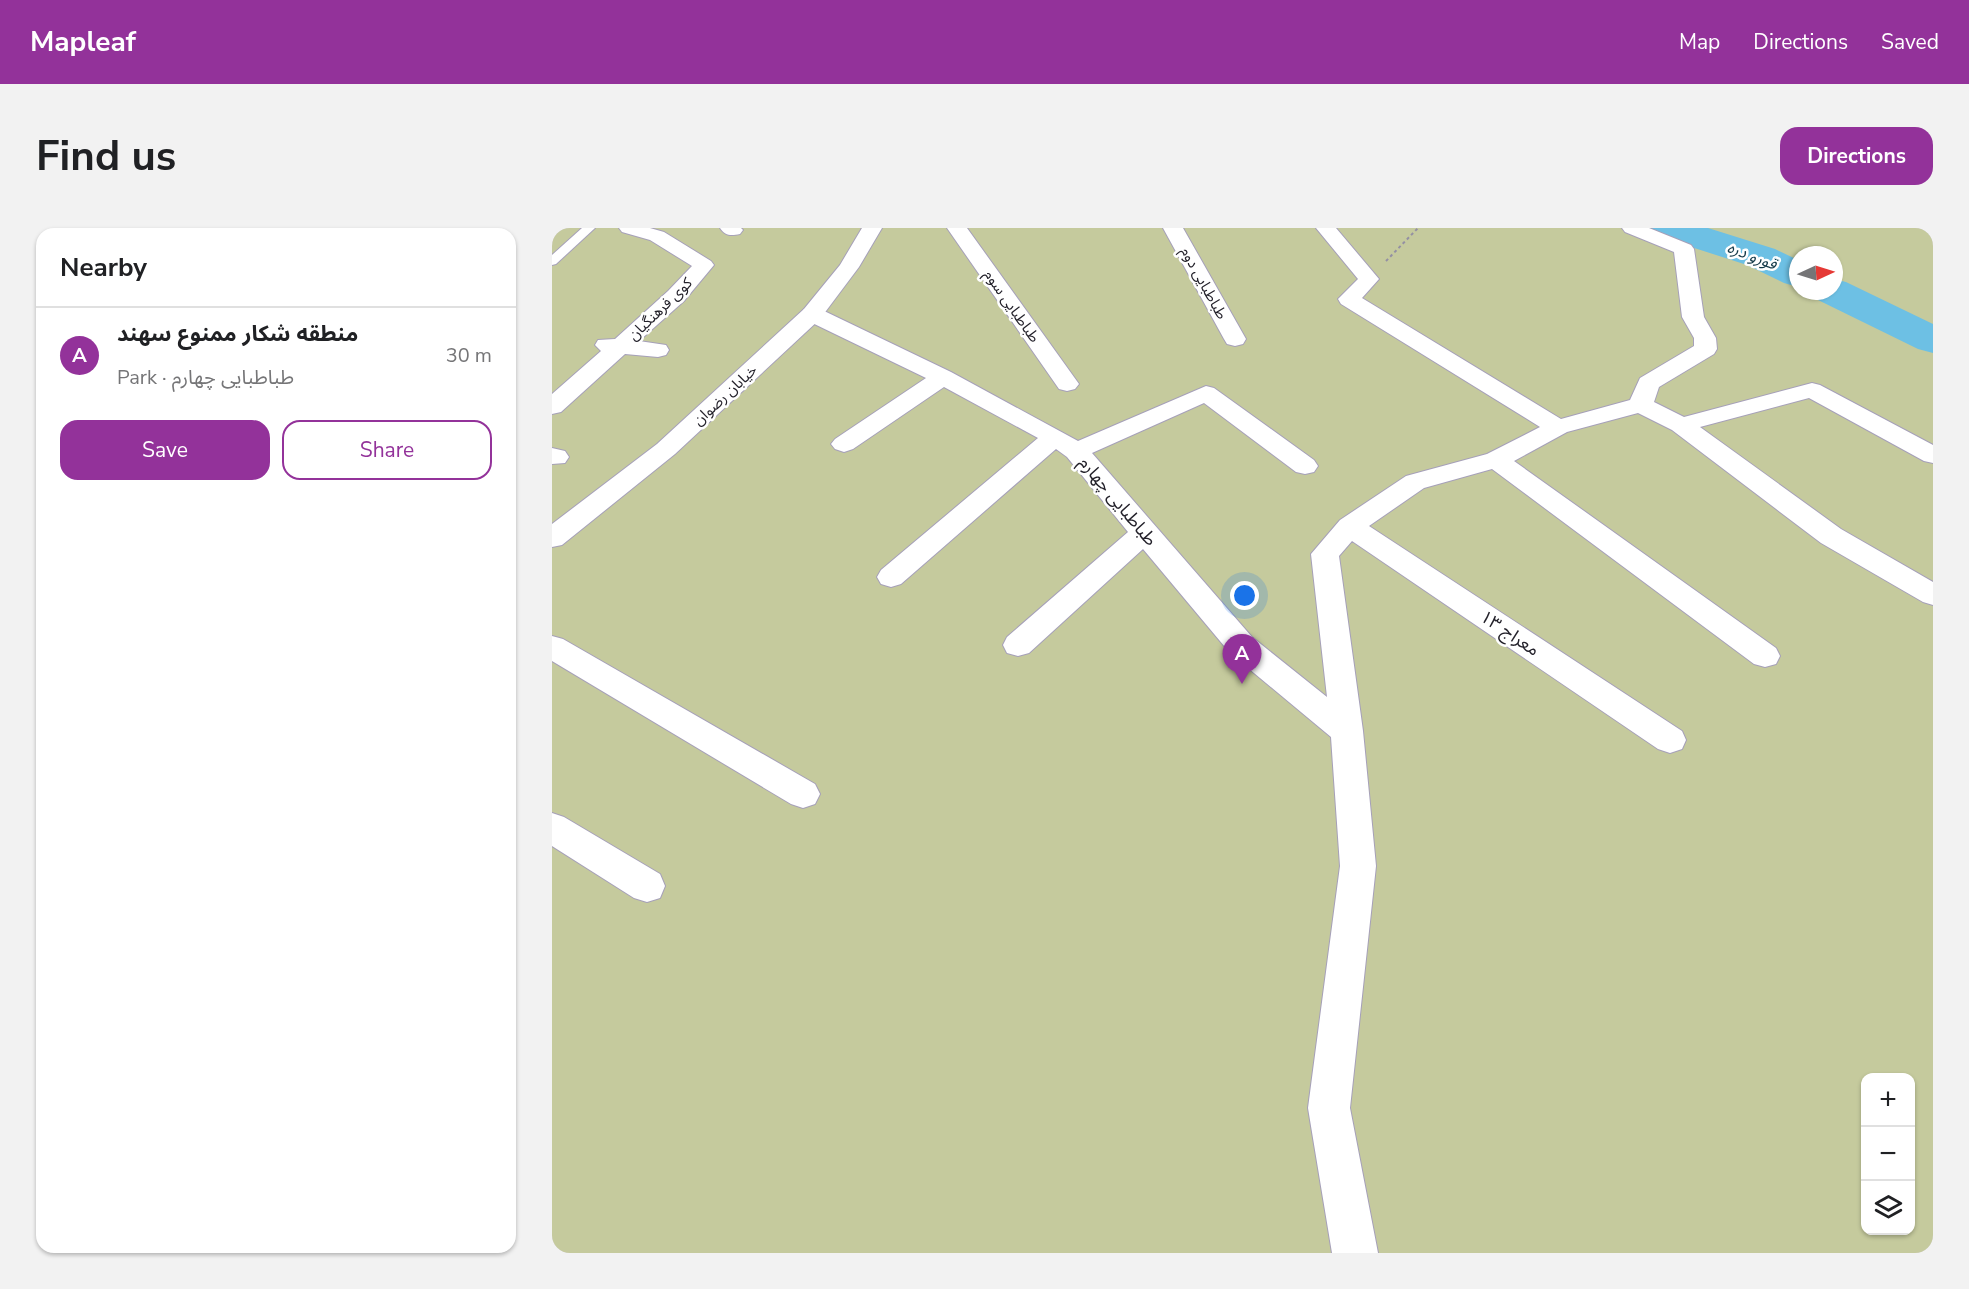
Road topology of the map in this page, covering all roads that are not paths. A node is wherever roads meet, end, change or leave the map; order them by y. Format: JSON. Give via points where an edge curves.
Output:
{"nodes":[{"id":1,"x":589,"y":228,"type":"edge"},
{"id":2,"x":629,"y":228,"type":"edge"},
{"id":3,"x":872,"y":228,"type":"edge"},
{"id":4,"x":957,"y":228,"type":"edge"},
{"id":5,"x":1173,"y":228,"type":"edge"},
{"id":6,"x":1326,"y":228,"type":"edge"},
{"id":7,"x":1632,"y":228,"type":"edge"},
{"id":8,"x":552,"y":261,"type":"edge"},
{"id":9,"x":813,"y":314,"type":"junction"},
{"id":10,"x":1235,"y":339,"type":"dead end"},
{"id":11,"x":592,"y":344,"type":"dead end"},
{"id":12,"x":622,"y":346,"type":"junction"},
{"id":13,"x":658,"y":350,"type":"dead end"},
{"id":14,"x":944,"y":377,"type":"junction"},
{"id":15,"x":1067,"y":384,"type":"dead end"},
{"id":16,"x":1641,"y":405,"type":"junction"},
{"id":17,"x":552,"y":407,"type":"edge"},
{"id":18,"x":1681,"y":425,"type":"junction"},
{"id":19,"x":1558,"y":427,"type":"junction"},
{"id":20,"x":844,"y":444,"type":"dead end"},
{"id":21,"x":1066,"y":444,"type":"junction"},
{"id":22,"x":1933,"y":455,"type":"edge"},
{"id":23,"x":1496,"y":460,"type":"junction"},
{"id":24,"x":1305,"y":466,"type":"dead end"},
{"id":25,"x":1350,"y":526,"type":"junction"},
{"id":26,"x":1144,"y":533,"type":"junction"},
{"id":27,"x":552,"y":538,"type":"edge"},
{"id":28,"x":891,"y":577,"type":"dead end"},
{"id":29,"x":1933,"y":595,"type":"edge"},
{"id":30,"x":1018,"y":645,"type":"dead end"},
{"id":31,"x":552,"y":647,"type":"edge"},
{"id":32,"x":1765,"y":656,"type":"dead end"},
{"id":33,"x":1347,"y":731,"type":"junction"},
{"id":34,"x":1670,"y":740,"type":"dead end"},
{"id":35,"x":803,"y":794,"type":"dead end"},
{"id":36,"x":552,"y":828,"type":"edge"},
{"id":37,"x":647,"y":886,"type":"dead end"},
{"id":38,"x":1355,"y":1253,"type":"edge"}],
"edges":[{"from":1,"to":8,"type":"lane"},
{"from":2,"to":12,"type":"street","name":"کوی فرهنگیان","via":[[657,236],[704,265],[687,298]]},
{"from":3,"to":9,"type":"street","name":"خیابان رضوان","via":[[849,267]]},
{"from":4,"to":15,"type":"street","name":"طباطبایی سوم"},
{"from":5,"to":10,"type":"street","name":"طباطبایی دوم"},
{"from":6,"to":19,"type":"street","via":[[1369,279],[1348,298]]},
{"from":7,"to":16,"type":"street","via":[[1684,249],[1693,317],[1705,338],[1706,349],[1648,383]]},
{"from":9,"to":14,"type":"street","name":"طباطبایی چهارم"},
{"from":9,"to":27,"type":"street","name":"خیابان رضوان","via":[[666,448]]},
{"from":11,"to":12,"type":"street"},
{"from":12,"to":13,"type":"street"},
{"from":12,"to":17,"type":"street","name":"کوی فرهنگیان"},
{"from":14,"to":20,"type":"street"},
{"from":14,"to":21,"type":"street","name":"طباطبایی چهارم"},
{"from":16,"to":18,"type":"street"},
{"from":16,"to":19,"type":"street"},
{"from":18,"to":22,"type":"street","via":[[1812,390]]},
{"from":18,"to":29,"type":"street","via":[[1831,536]]},
{"from":19,"to":23,"type":"street"},
{"from":21,"to":24,"type":"street","via":[[1206,393]]},
{"from":21,"to":26,"type":"street","name":"طباطبایی چهارم"},
{"from":21,"to":28,"type":"street"},
{"from":23,"to":25,"type":"street","via":[[1415,482]]},
{"from":23,"to":32,"type":"street"},
{"from":25,"to":33,"type":"street","via":[[1326,554]]},
{"from":25,"to":34,"type":"street","name":"معراج ۱۳"},
{"from":26,"to":30,"type":"street"},
{"from":26,"to":33,"type":"street","name":"طباطبایی چهارم","via":[[1241,645]]},
{"from":31,"to":35,"type":"street"},
{"from":33,"to":38,"type":"street","via":[[1358,866],[1329,1108]]},
{"from":36,"to":37,"type":"street"}]}
